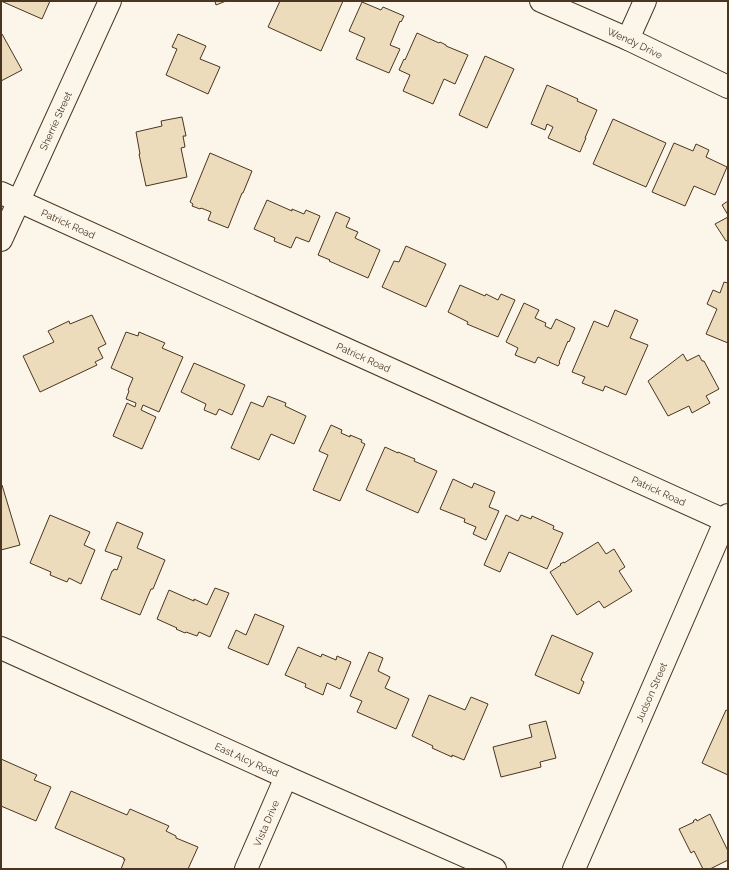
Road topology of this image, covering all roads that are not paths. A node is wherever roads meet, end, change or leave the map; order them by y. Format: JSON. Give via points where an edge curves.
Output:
{"nodes":[{"id":1,"x":110,"y":1,"type":"edge"},
{"id":2,"x":541,"y":1,"type":"edge"},
{"id":3,"x":645,"y":1,"type":"edge"},
{"id":4,"x":628,"y":39,"type":"junction"},
{"id":5,"x":728,"y":87,"type":"edge"},
{"id":6,"x":10,"y":197,"type":"edge"},
{"id":7,"x":1,"y":240,"type":"edge"},
{"id":8,"x":727,"y":518,"type":"edge"},
{"id":9,"x":1,"y":648,"type":"edge"},
{"id":10,"x":286,"y":777,"type":"junction"},
{"id":11,"x":246,"y":869,"type":"edge"},
{"id":12,"x":495,"y":869,"type":"edge"},
{"id":13,"x":574,"y":869,"type":"edge"}],
"edges":[{"from":1,"to":6,"type":"street","name":"Sherrie Street"},
{"from":2,"to":4,"type":"street","name":"Wendy Drive"},
{"from":3,"to":4,"type":"street"},
{"from":4,"to":5,"type":"street","name":"Wendy Drive"},
{"from":6,"to":7,"type":"street","name":"Sherrie Street"},
{"from":6,"to":8,"type":"street","name":"Patrick Road"},
{"from":8,"to":13,"type":"street","name":"Judson Street"},
{"from":9,"to":10,"type":"street","name":"East Alcy Road"},
{"from":10,"to":11,"type":"street","name":"Vista Drive"},
{"from":10,"to":12,"type":"street","name":"East Alcy Road"}]}
